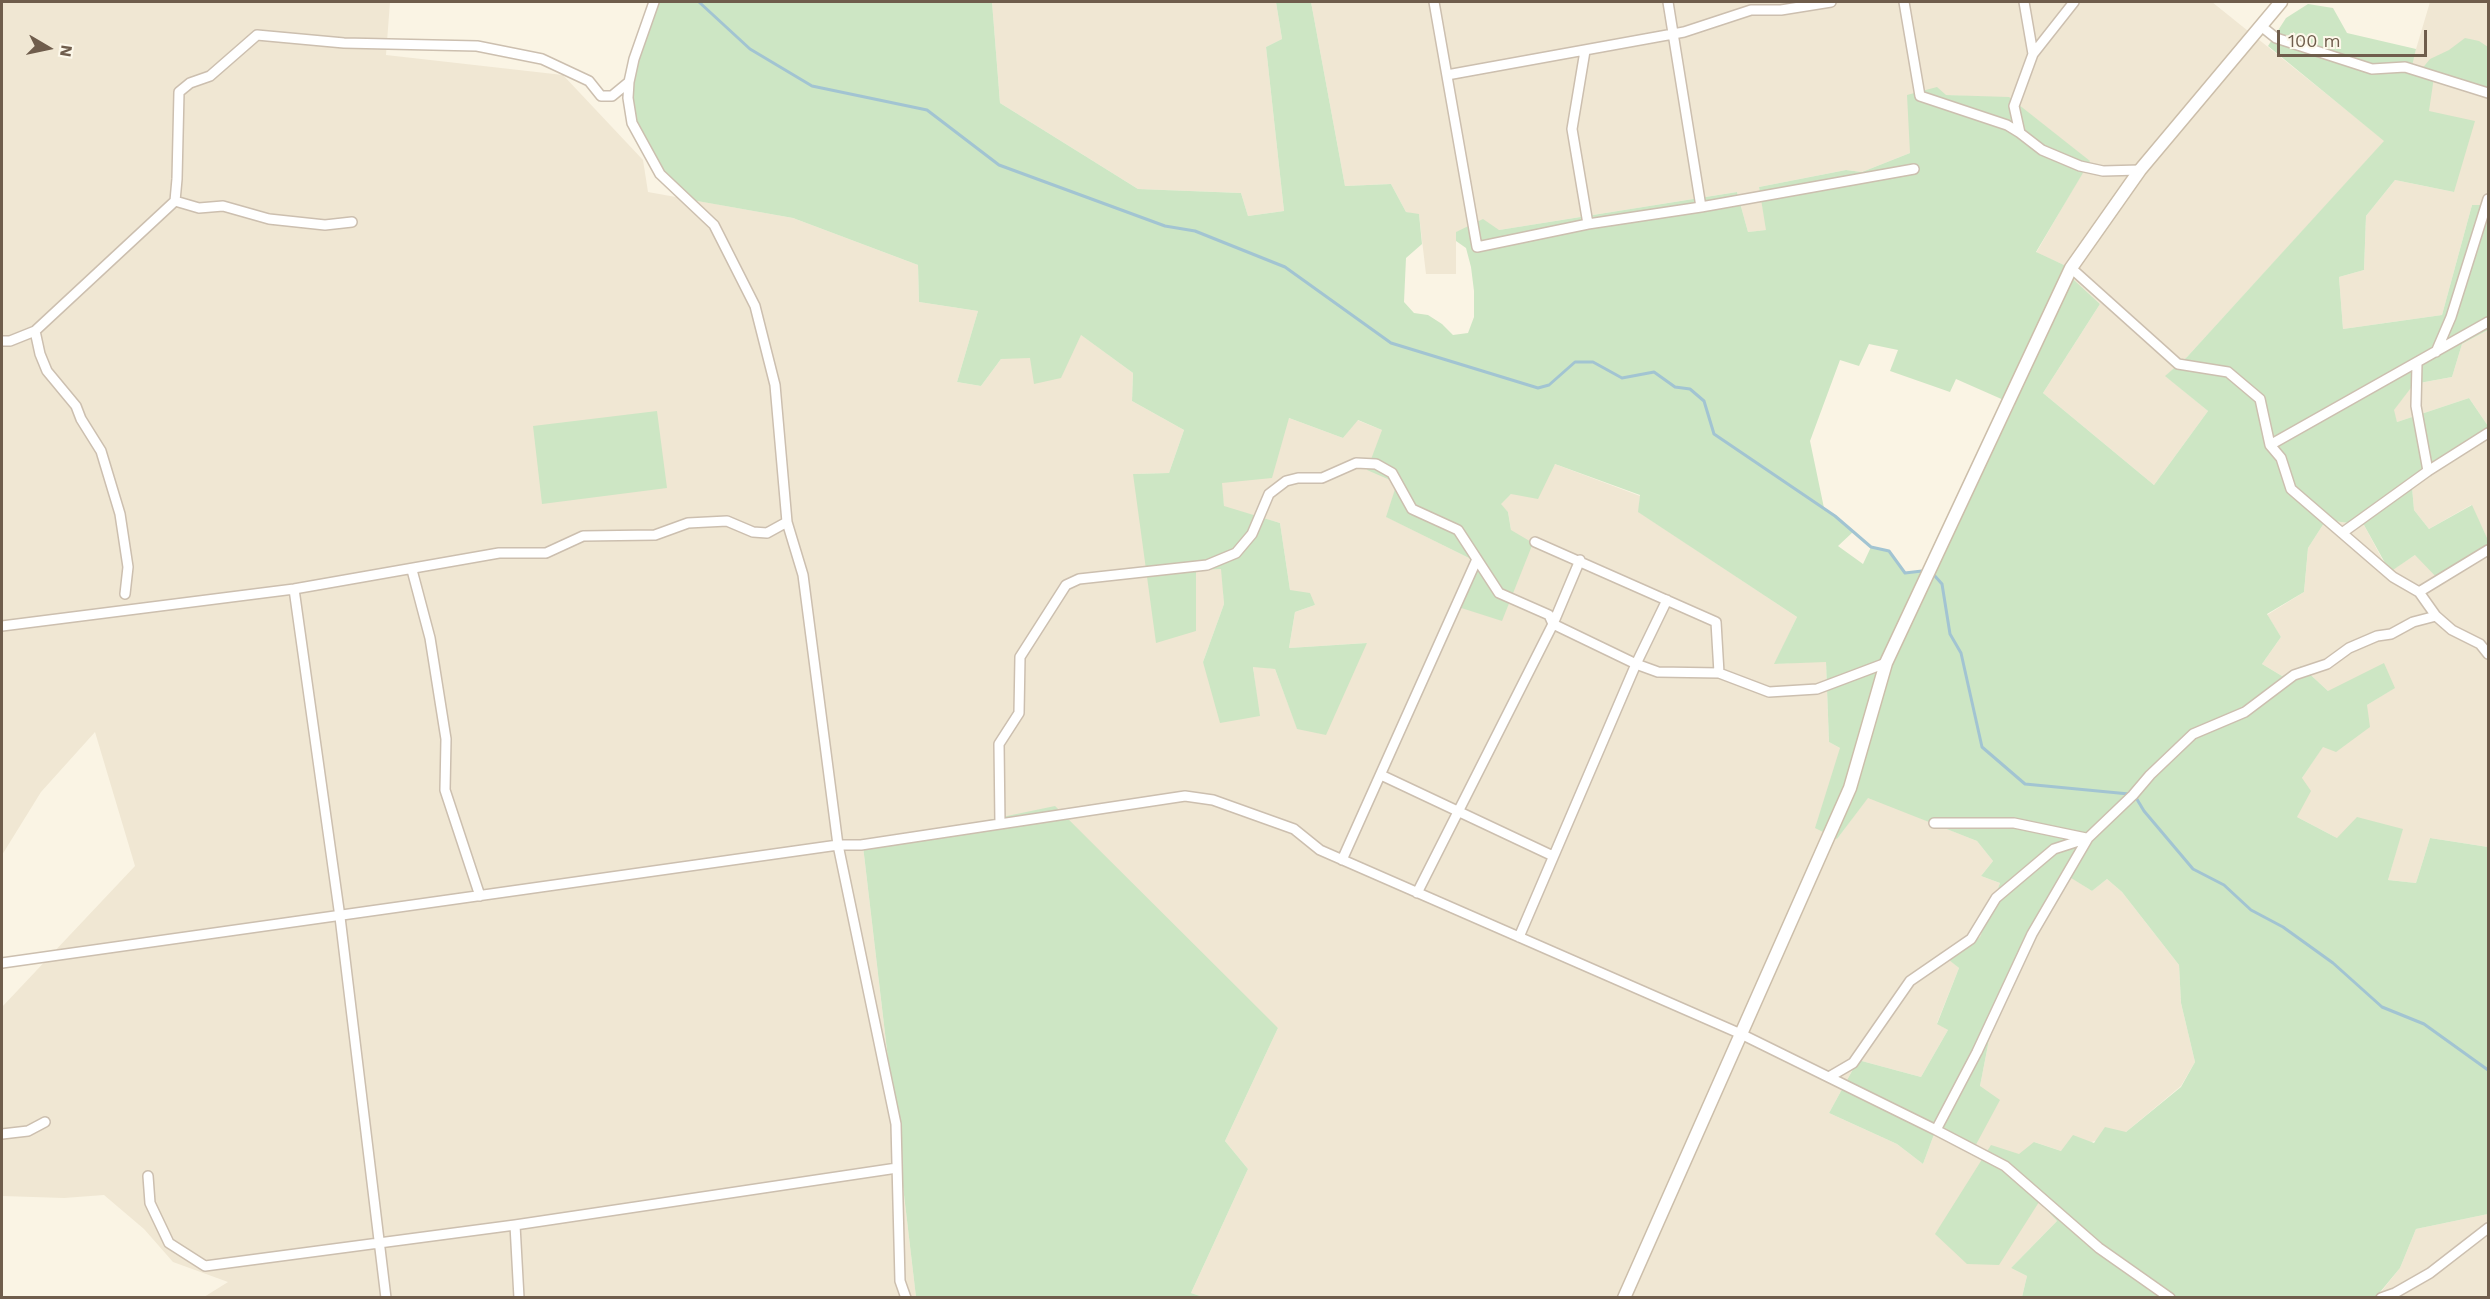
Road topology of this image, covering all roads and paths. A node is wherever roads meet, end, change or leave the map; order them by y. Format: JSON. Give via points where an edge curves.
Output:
{"nodes":[{"id":1,"x":654,"y":2,"type":"edge"},
{"id":2,"x":1434,"y":2,"type":"edge"},
{"id":3,"x":1668,"y":2,"type":"edge"},
{"id":4,"x":1831,"y":2,"type":"edge"},
{"id":5,"x":1904,"y":2,"type":"edge"},
{"id":6,"x":2024,"y":2,"type":"edge"},
{"id":7,"x":2074,"y":2,"type":"edge"},
{"id":8,"x":2281,"y":2,"type":"edge"},
{"id":9,"x":2261,"y":26,"type":"junction"},
{"id":10,"x":1674,"y":33,"type":"junction"},
{"id":11,"x":1585,"y":51,"type":"junction"},
{"id":12,"x":2033,"y":54,"type":"junction"},
{"id":13,"x":1447,"y":75,"type":"junction"},
{"id":14,"x":629,"y":82,"type":"junction"},
{"id":15,"x":2488,"y":93,"type":"edge"},
{"id":16,"x":2020,"y":133,"type":"junction"},
{"id":17,"x":1914,"y":169,"type":"dead end"},
{"id":18,"x":2140,"y":170,"type":"junction"},
{"id":19,"x":2488,"y":199,"type":"edge"},
{"id":20,"x":175,"y":201,"type":"junction"},
{"id":21,"x":1701,"y":207,"type":"junction"},
{"id":22,"x":352,"y":222,"type":"dead end"},
{"id":23,"x":1588,"y":224,"type":"junction"},
{"id":24,"x":2071,"y":268,"type":"junction"},
{"id":25,"x":2488,"y":322,"type":"edge"},
{"id":26,"x":35,"y":331,"type":"junction"},
{"id":27,"x":2,"y":341,"type":"edge"},
{"id":28,"x":2436,"y":352,"type":"junction"},
{"id":29,"x":2417,"y":363,"type":"junction"},
{"id":30,"x":2488,"y":433,"type":"edge"},
{"id":31,"x":2270,"y":446,"type":"junction"},
{"id":32,"x":2428,"y":471,"type":"junction"},
{"id":33,"x":787,"y":522,"type":"junction"},
{"id":34,"x":2342,"y":533,"type":"junction"},
{"id":35,"x":1535,"y":542,"type":"dead end"},
{"id":36,"x":2488,"y":550,"type":"edge"},
{"id":37,"x":1477,"y":560,"type":"junction"},
{"id":38,"x":1580,"y":560,"type":"junction"},
{"id":39,"x":412,"y":570,"type":"junction"},
{"id":40,"x":294,"y":590,"type":"junction"},
{"id":41,"x":2420,"y":592,"type":"junction"},
{"id":42,"x":125,"y":594,"type":"dead end"},
{"id":43,"x":1667,"y":600,"type":"junction"},
{"id":44,"x":2436,"y":616,"type":"junction"},
{"id":45,"x":1553,"y":624,"type":"junction"},
{"id":46,"x":2,"y":626,"type":"edge"},
{"id":47,"x":2488,"y":654,"type":"edge"},
{"id":48,"x":1886,"y":663,"type":"junction"},
{"id":49,"x":1636,"y":664,"type":"junction"},
{"id":50,"x":1719,"y":673,"type":"junction"},
{"id":51,"x":1381,"y":775,"type":"junction"},
{"id":52,"x":1458,"y":811,"type":"junction"},
{"id":53,"x":1934,"y":823,"type":"dead end"},
{"id":54,"x":1000,"y":824,"type":"junction"},
{"id":55,"x":2088,"y":838,"type":"junction"},
{"id":56,"x":838,"y":845,"type":"junction"},
{"id":57,"x":1553,"y":856,"type":"junction"},
{"id":58,"x":1342,"y":860,"type":"junction"},
{"id":59,"x":1417,"y":893,"type":"junction"},
{"id":60,"x":480,"y":896,"type":"junction"},
{"id":61,"x":340,"y":917,"type":"junction"},
{"id":62,"x":1518,"y":937,"type":"junction"},
{"id":63,"x":2,"y":963,"type":"edge"},
{"id":64,"x":1741,"y":1034,"type":"junction"},
{"id":65,"x":1829,"y":1077,"type":"junction"},
{"id":66,"x":45,"y":1122,"type":"dead end"},
{"id":67,"x":1936,"y":1130,"type":"junction"},
{"id":68,"x":2,"y":1134,"type":"edge"},
{"id":69,"x":897,"y":1168,"type":"junction"},
{"id":70,"x":148,"y":1176,"type":"dead end"},
{"id":71,"x":515,"y":1225,"type":"junction"},
{"id":72,"x":2488,"y":1228,"type":"edge"},
{"id":73,"x":379,"y":1242,"type":"junction"},
{"id":74,"x":386,"y":1298,"type":"edge"},
{"id":75,"x":519,"y":1298,"type":"edge"},
{"id":76,"x":906,"y":1298,"type":"edge"},
{"id":77,"x":1624,"y":1298,"type":"edge"},
{"id":78,"x":2170,"y":1298,"type":"edge"},
{"id":79,"x":2381,"y":1298,"type":"edge"}],
"edges":[{"from":1,"to":14,"type":"street"},
{"from":2,"to":13,"type":"street"},
{"from":3,"to":10,"type":"street"},
{"from":4,"to":10,"type":"street","via":[[1751,10]]},
{"from":5,"to":16,"type":"street","via":[[1920,96]]},
{"from":6,"to":12,"type":"street"},
{"from":7,"to":12,"type":"street"},
{"from":8,"to":9,"type":"main road"},
{"from":9,"to":15,"type":"street","via":[[2276,38],[2372,69],[2405,67]]},
{"from":9,"to":18,"type":"main road"},
{"from":10,"to":11,"type":"street"},
{"from":10,"to":21,"type":"street"},
{"from":11,"to":13,"type":"street"},
{"from":11,"to":23,"type":"street","via":[[1572,129]]},
{"from":12,"to":16,"type":"street","via":[[2014,106]]},
{"from":13,"to":23,"type":"street","via":[[1477,247]]},
{"from":14,"to":20,"type":"street","via":[[612,96],[601,96],[589,81],[542,59],[477,46],[344,43],[257,35],[210,76],[179,92]]},
{"from":14,"to":33,"type":"street","via":[[632,123],[660,174],[714,225],[755,306],[775,385]]},
{"from":16,"to":18,"type":"street","via":[[2042,150],[2080,166],[2103,171]]},
{"from":17,"to":21,"type":"street"},
{"from":18,"to":24,"type":"main road"},
{"from":19,"to":28,"type":"street"},
{"from":20,"to":22,"type":"street","via":[[199,208],[223,206],[269,219],[325,225]]},
{"from":20,"to":26,"type":"street"},
{"from":21,"to":23,"type":"street"},
{"from":24,"to":31,"type":"street","via":[[2178,364],[2228,372],[2260,399]]},
{"from":24,"to":48,"type":"main road"},
{"from":25,"to":28,"type":"street"},
{"from":26,"to":27,"type":"street"},
{"from":26,"to":42,"type":"street","via":[[47,371],[76,406],[101,451],[120,514],[128,567]]},
{"from":28,"to":29,"type":"street"},
{"from":29,"to":31,"type":"street"},
{"from":29,"to":32,"type":"street","via":[[2416,406]]},
{"from":30,"to":32,"type":"street"},
{"from":31,"to":34,"type":"street","via":[[2281,458],[2291,489]]},
{"from":32,"to":34,"type":"street"},
{"from":33,"to":39,"type":"street","via":[[767,533],[753,532],[728,521],[688,523],[656,535],[583,536],[546,553],[499,553]]},
{"from":33,"to":56,"type":"street","via":[[803,575]]},
{"from":34,"to":41,"type":"street","via":[[2392,577]]},
{"from":35,"to":38,"type":"street"},
{"from":36,"to":41,"type":"street"},
{"from":37,"to":45,"type":"street","via":[[1499,593],[1549,615]]},
{"from":37,"to":51,"type":"street"},
{"from":37,"to":54,"type":"street","via":[[1458,530],[1412,508],[1392,473],[1376,464],[1356,463],[1322,478],[1286,481],[1269,494],[1252,534],[1236,553],[1207,565],[1079,579],[1066,585],[1020,657],[1020,713],[999,744]]},
{"from":38,"to":43,"type":"street"},
{"from":38,"to":45,"type":"street"},
{"from":39,"to":40,"type":"street"},
{"from":39,"to":60,"type":"street","via":[[430,638],[446,739],[445,790]]},
{"from":40,"to":46,"type":"street"},
{"from":40,"to":61,"type":"street"},
{"from":41,"to":44,"type":"street"},
{"from":43,"to":49,"type":"street"},
{"from":43,"to":50,"type":"street","via":[[1716,622]]},
{"from":44,"to":47,"type":"street","via":[[2452,630],[2480,644]]},
{"from":44,"to":55,"type":"street","via":[[2349,648],[2327,664],[2295,675],[2246,711],[2193,734]]},
{"from":45,"to":49,"type":"street"},
{"from":45,"to":52,"type":"street"},
{"from":48,"to":50,"type":"street","via":[[1817,689],[1769,692]]},
{"from":48,"to":64,"type":"main road","via":[[1850,788]]},
{"from":49,"to":50,"type":"street","via":[[1658,672]]},
{"from":49,"to":57,"type":"street"},
{"from":51,"to":52,"type":"street"},
{"from":51,"to":58,"type":"street"},
{"from":52,"to":57,"type":"street"},
{"from":52,"to":59,"type":"street"},
{"from":53,"to":55,"type":"street","via":[[2014,823]]},
{"from":54,"to":56,"type":"street"},
{"from":54,"to":58,"type":"street","via":[[1185,796],[1214,800],[1294,829],[1320,850]]},
{"from":55,"to":65,"type":"street","via":[[2054,849],[1996,898],[1971,939],[1910,981],[1853,1063]]},
{"from":55,"to":67,"type":"street","via":[[2032,934]]},
{"from":56,"to":60,"type":"street"},
{"from":56,"to":69,"type":"street","via":[[896,1124]]},
{"from":57,"to":62,"type":"street"},
{"from":58,"to":59,"type":"street"},
{"from":59,"to":62,"type":"street"},
{"from":60,"to":61,"type":"street"},
{"from":61,"to":63,"type":"street"},
{"from":61,"to":73,"type":"street"},
{"from":62,"to":64,"type":"street"},
{"from":64,"to":65,"type":"street"},
{"from":64,"to":77,"type":"main road"},
{"from":65,"to":67,"type":"street"},
{"from":66,"to":68,"type":"street","via":[[28,1131]]},
{"from":67,"to":78,"type":"street","via":[[2005,1167],[2098,1248]]},
{"from":69,"to":71,"type":"street"},
{"from":69,"to":76,"type":"street","via":[[900,1281]]},
{"from":70,"to":73,"type":"street","via":[[150,1203],[169,1243],[205,1266]]},
{"from":71,"to":73,"type":"street"},
{"from":71,"to":75,"type":"street"},
{"from":72,"to":79,"type":"street","via":[[2430,1273]]},
{"from":73,"to":74,"type":"street"}]}
